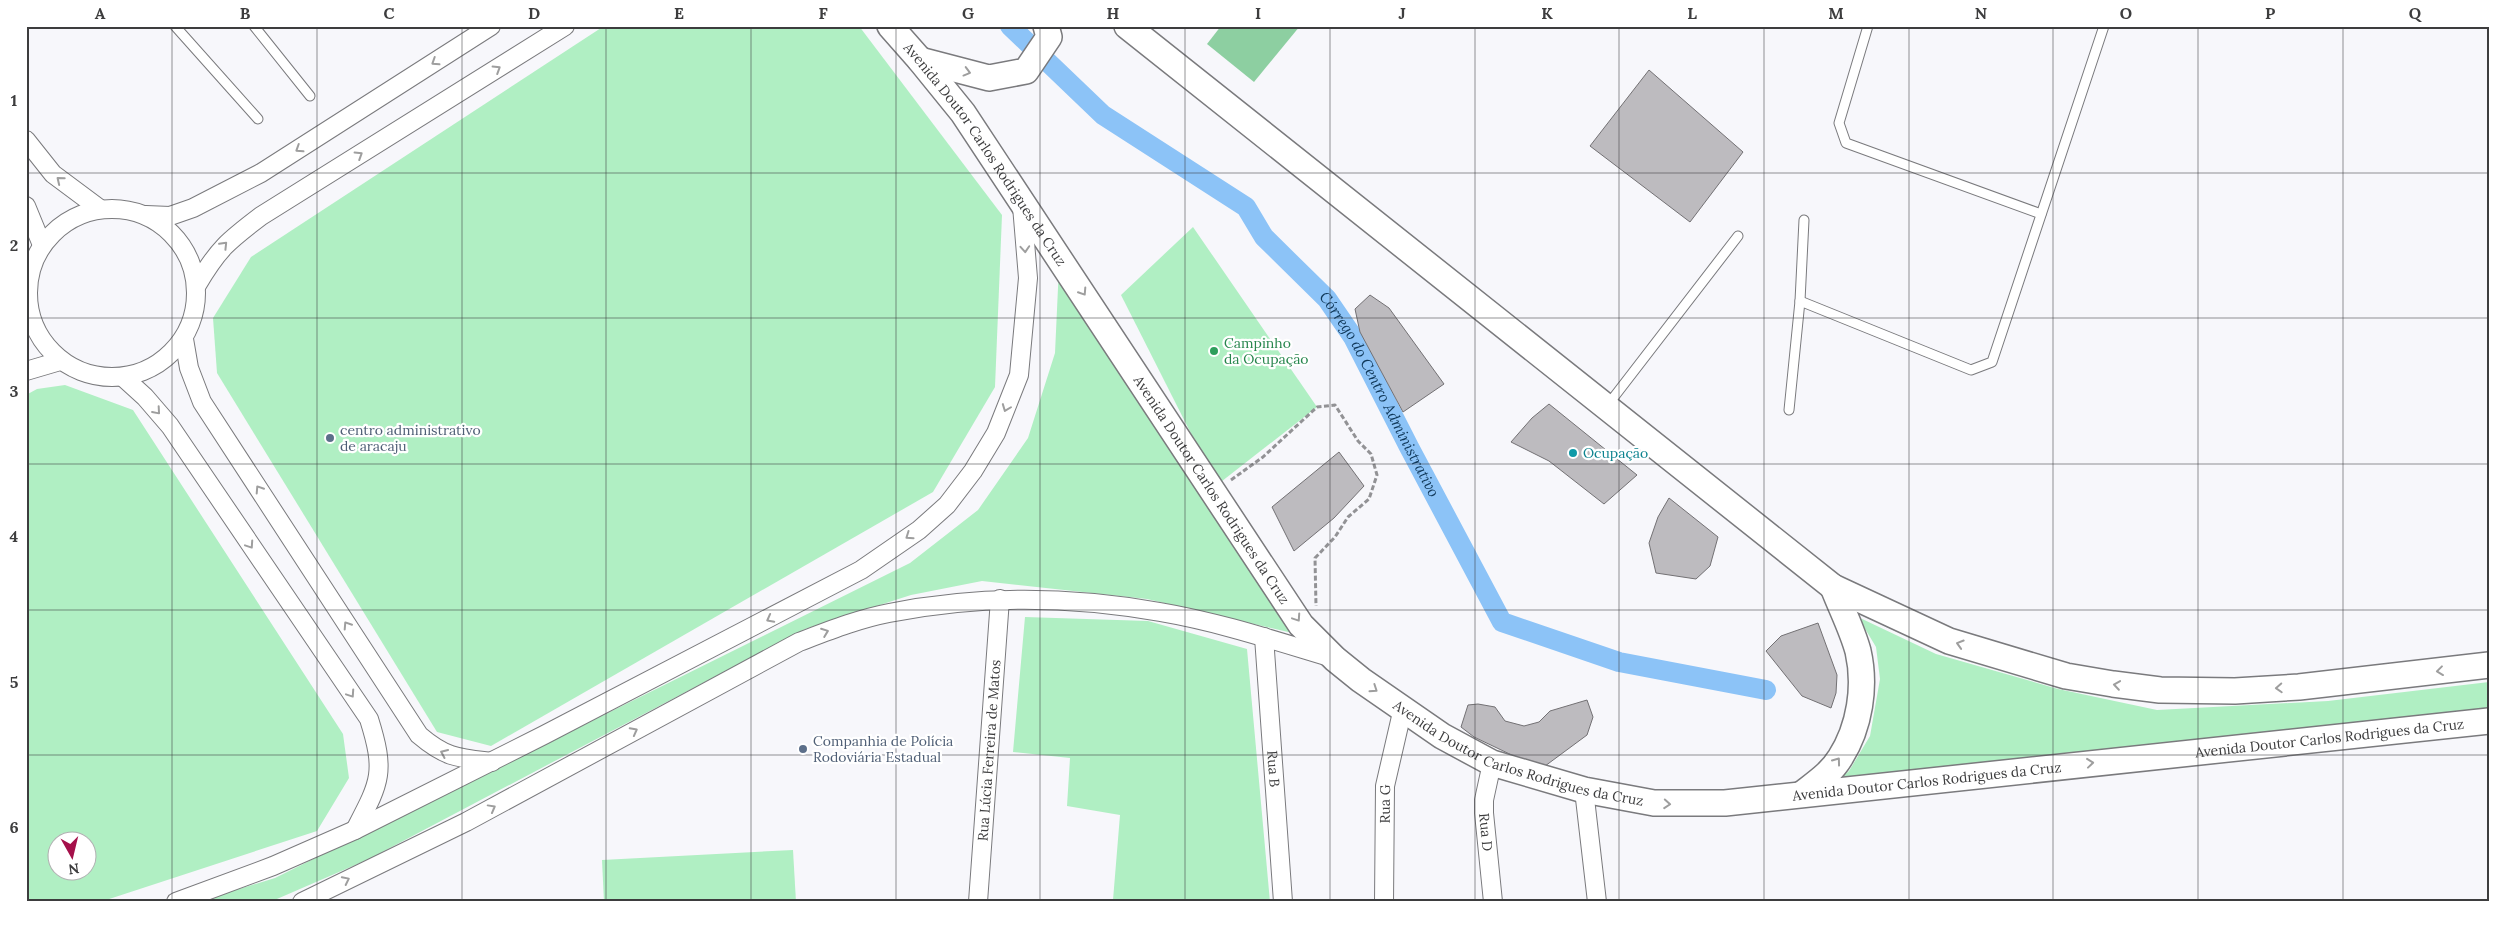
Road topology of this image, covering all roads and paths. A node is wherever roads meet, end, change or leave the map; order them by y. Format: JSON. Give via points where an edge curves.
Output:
{"nodes":[{"id":1,"x":175,"y":26,"type":"edge"},
{"id":2,"x":254,"y":26,"type":"edge"},
{"id":3,"x":491,"y":26,"type":"edge"},
{"id":4,"x":565,"y":26,"type":"edge"},
{"id":5,"x":890,"y":26,"type":"edge"},
{"id":6,"x":1046,"y":26,"type":"edge"},
{"id":7,"x":1127,"y":26,"type":"edge"},
{"id":8,"x":1868,"y":26,"type":"edge"},
{"id":9,"x":2104,"y":26,"type":"edge"},
{"id":10,"x":920,"y":60,"type":"junction"},
{"id":11,"x":310,"y":96,"type":"dead end"},
{"id":12,"x":258,"y":119,"type":"dead end"},
{"id":13,"x":26,"y":140,"type":"edge"},
{"id":14,"x":1022,"y":200,"type":"junction"},
{"id":15,"x":26,"y":206,"type":"edge"},
{"id":16,"x":100,"y":209,"type":"junction"},
{"id":17,"x":2041,"y":214,"type":"junction"},
{"id":18,"x":146,"y":215,"type":"junction"},
{"id":19,"x":1804,"y":220,"type":"dead end"},
{"id":20,"x":1738,"y":236,"type":"dead end"},
{"id":21,"x":42,"y":245,"type":"junction"},
{"id":22,"x":197,"y":286,"type":"junction"},
{"id":23,"x":1800,"y":301,"type":"junction"},
{"id":24,"x":184,"y":338,"type":"junction"},
{"id":25,"x":60,"y":361,"type":"junction"},
{"id":26,"x":26,"y":371,"type":"edge"},
{"id":27,"x":123,"y":377,"type":"junction"},
{"id":28,"x":1606,"y":406,"type":"junction"},
{"id":29,"x":1789,"y":410,"type":"dead end"},
{"id":30,"x":1224,"y":484,"type":"dead end"},
{"id":31,"x":1833,"y":587,"type":"junction"},
{"id":32,"x":1000,"y":599,"type":"junction"},
{"id":33,"x":1316,"y":606,"type":"dead end"},
{"id":34,"x":1264,"y":638,"type":"junction"},
{"id":35,"x":1335,"y":659,"type":"junction"},
{"id":36,"x":2489,"y":665,"type":"edge"},
{"id":37,"x":1403,"y":708,"type":"junction"},
{"id":38,"x":2489,"y":721,"type":"edge"},
{"id":39,"x":492,"y":762,"type":"junction"},
{"id":40,"x":1492,"y":763,"type":"junction"},
{"id":41,"x":1584,"y":790,"type":"junction"},
{"id":42,"x":1802,"y":794,"type":"junction"},
{"id":43,"x":355,"y":830,"type":"junction"},
{"id":44,"x":176,"y":902,"type":"edge"},
{"id":45,"x":302,"y":902,"type":"edge"},
{"id":46,"x":978,"y":902,"type":"edge"},
{"id":47,"x":1283,"y":902,"type":"edge"},
{"id":48,"x":1384,"y":902,"type":"edge"},
{"id":49,"x":1493,"y":902,"type":"edge"},
{"id":50,"x":1597,"y":902,"type":"edge"}],
"edges":[{"from":1,"to":12,"type":"lane"},
{"from":2,"to":11,"type":"lane"},
{"from":3,"to":18,"type":"street","one_way":true,"via":[[261,173],[193,208],[170,216]]},
{"from":22,"to":4,"type":"street","one_way":true,"via":[[219,250],[261,216]]},
{"from":5,"to":10,"type":"main road","name":"Avenida Doutor Carlos Rodrigues da Cruz"},
{"from":10,"to":6,"type":"main road","one_way":true,"via":[[989,78],[1026,70],[1049,37]]},
{"from":7,"to":28,"type":"main road"},
{"from":8,"to":17,"type":"lane","via":[[1839,122],[1846,143]]},
{"from":9,"to":17,"type":"lane"},
{"from":10,"to":14,"type":"main road","name":"Avenida Doutor Carlos Rodrigues da Cruz","via":[[963,114]]},
{"from":16,"to":13,"type":"street","one_way":true,"via":[[53,174]]},
{"from":14,"to":35,"type":"main road","name":"Avenida Doutor Carlos Rodrigues da Cruz","one_way":true,"via":[[1301,625]]},
{"from":14,"to":39,"type":"street","one_way":true,"via":[[1028,278],[1019,375],[996,432],[973,471],[947,505],[919,530],[861,570]]},
{"from":15,"to":21,"type":"street"},
{"from":16,"to":18,"type":"street","via":[[123,209]]},
{"from":16,"to":21,"type":"street","via":[[77,216],[57,228]]},
{"from":17,"to":23,"type":"lane","via":[[1992,362],[1971,370]]},
{"from":18,"to":22,"type":"street","via":[[171,232],[189,256]]},
{"from":19,"to":23,"type":"lane"},
{"from":20,"to":28,"type":"lane"},
{"from":21,"to":25,"type":"street","via":[[30,267],[26,292],[30,318],[42,342]]},
{"from":22,"to":24,"type":"street","via":[[194,313]]},
{"from":23,"to":29,"type":"lane"},
{"from":24,"to":27,"type":"street","via":[[168,357],[147,371]]},
{"from":39,"to":24,"type":"street","one_way":true,"via":[[451,757],[436,750],[419,735],[202,402],[189,368]]},
{"from":25,"to":26,"type":"street"},
{"from":25,"to":27,"type":"street","via":[[80,372],[101,377]]},
{"from":27,"to":43,"type":"street","one_way":true,"via":[[170,426],[369,719],[380,765],[376,790]]},
{"from":28,"to":31,"type":"main road"},
{"from":30,"to":33,"type":"path","via":[[1263,457],[1317,407],[1335,404],[1358,441],[1371,454],[1377,475],[1369,499],[1348,517],[1315,558]]},
{"from":36,"to":31,"type":"main road","one_way":true,"via":[[2298,687],[2235,691],[2160,690],[2066,676],[1949,641]]},
{"from":42,"to":31,"type":"main road","one_way":true,"via":[[1840,758],[1857,716],[1862,687],[1858,651]]},
{"from":32,"to":34,"type":"street","via":[[1074,601],[1161,612]]},
{"from":45,"to":32,"type":"street","one_way":true,"via":[[466,822],[799,642],[887,613],[960,601]]},
{"from":32,"to":46,"type":"street","name":"Rua Lúcia Ferreira de Matos"},
{"from":34,"to":35,"type":"street"},
{"from":34,"to":47,"type":"street","name":"Rua B"},
{"from":35,"to":37,"type":"main road","name":"Avenida Doutor Carlos Rodrigues da Cruz","one_way":true},
{"from":37,"to":40,"type":"main road","name":"Avenida Doutor Carlos Rodrigues da Cruz","via":[[1442,736]]},
{"from":37,"to":48,"type":"street","name":"Rua G","via":[[1385,786]]},
{"from":42,"to":38,"type":"main road","name":"Avenida Doutor Carlos Rodrigues da Cruz","one_way":true},
{"from":39,"to":43,"type":"street"},
{"from":40,"to":41,"type":"main road","name":"Avenida Doutor Carlos Rodrigues da Cruz"},
{"from":40,"to":49,"type":"street","name":"Rua D","via":[[1484,813]]},
{"from":41,"to":42,"type":"main road","name":"Avenida Doutor Carlos Rodrigues da Cruz","one_way":true,"via":[[1675,805]]},
{"from":41,"to":50,"type":"street"},
{"from":43,"to":44,"type":"street","via":[[273,866]]}]}
